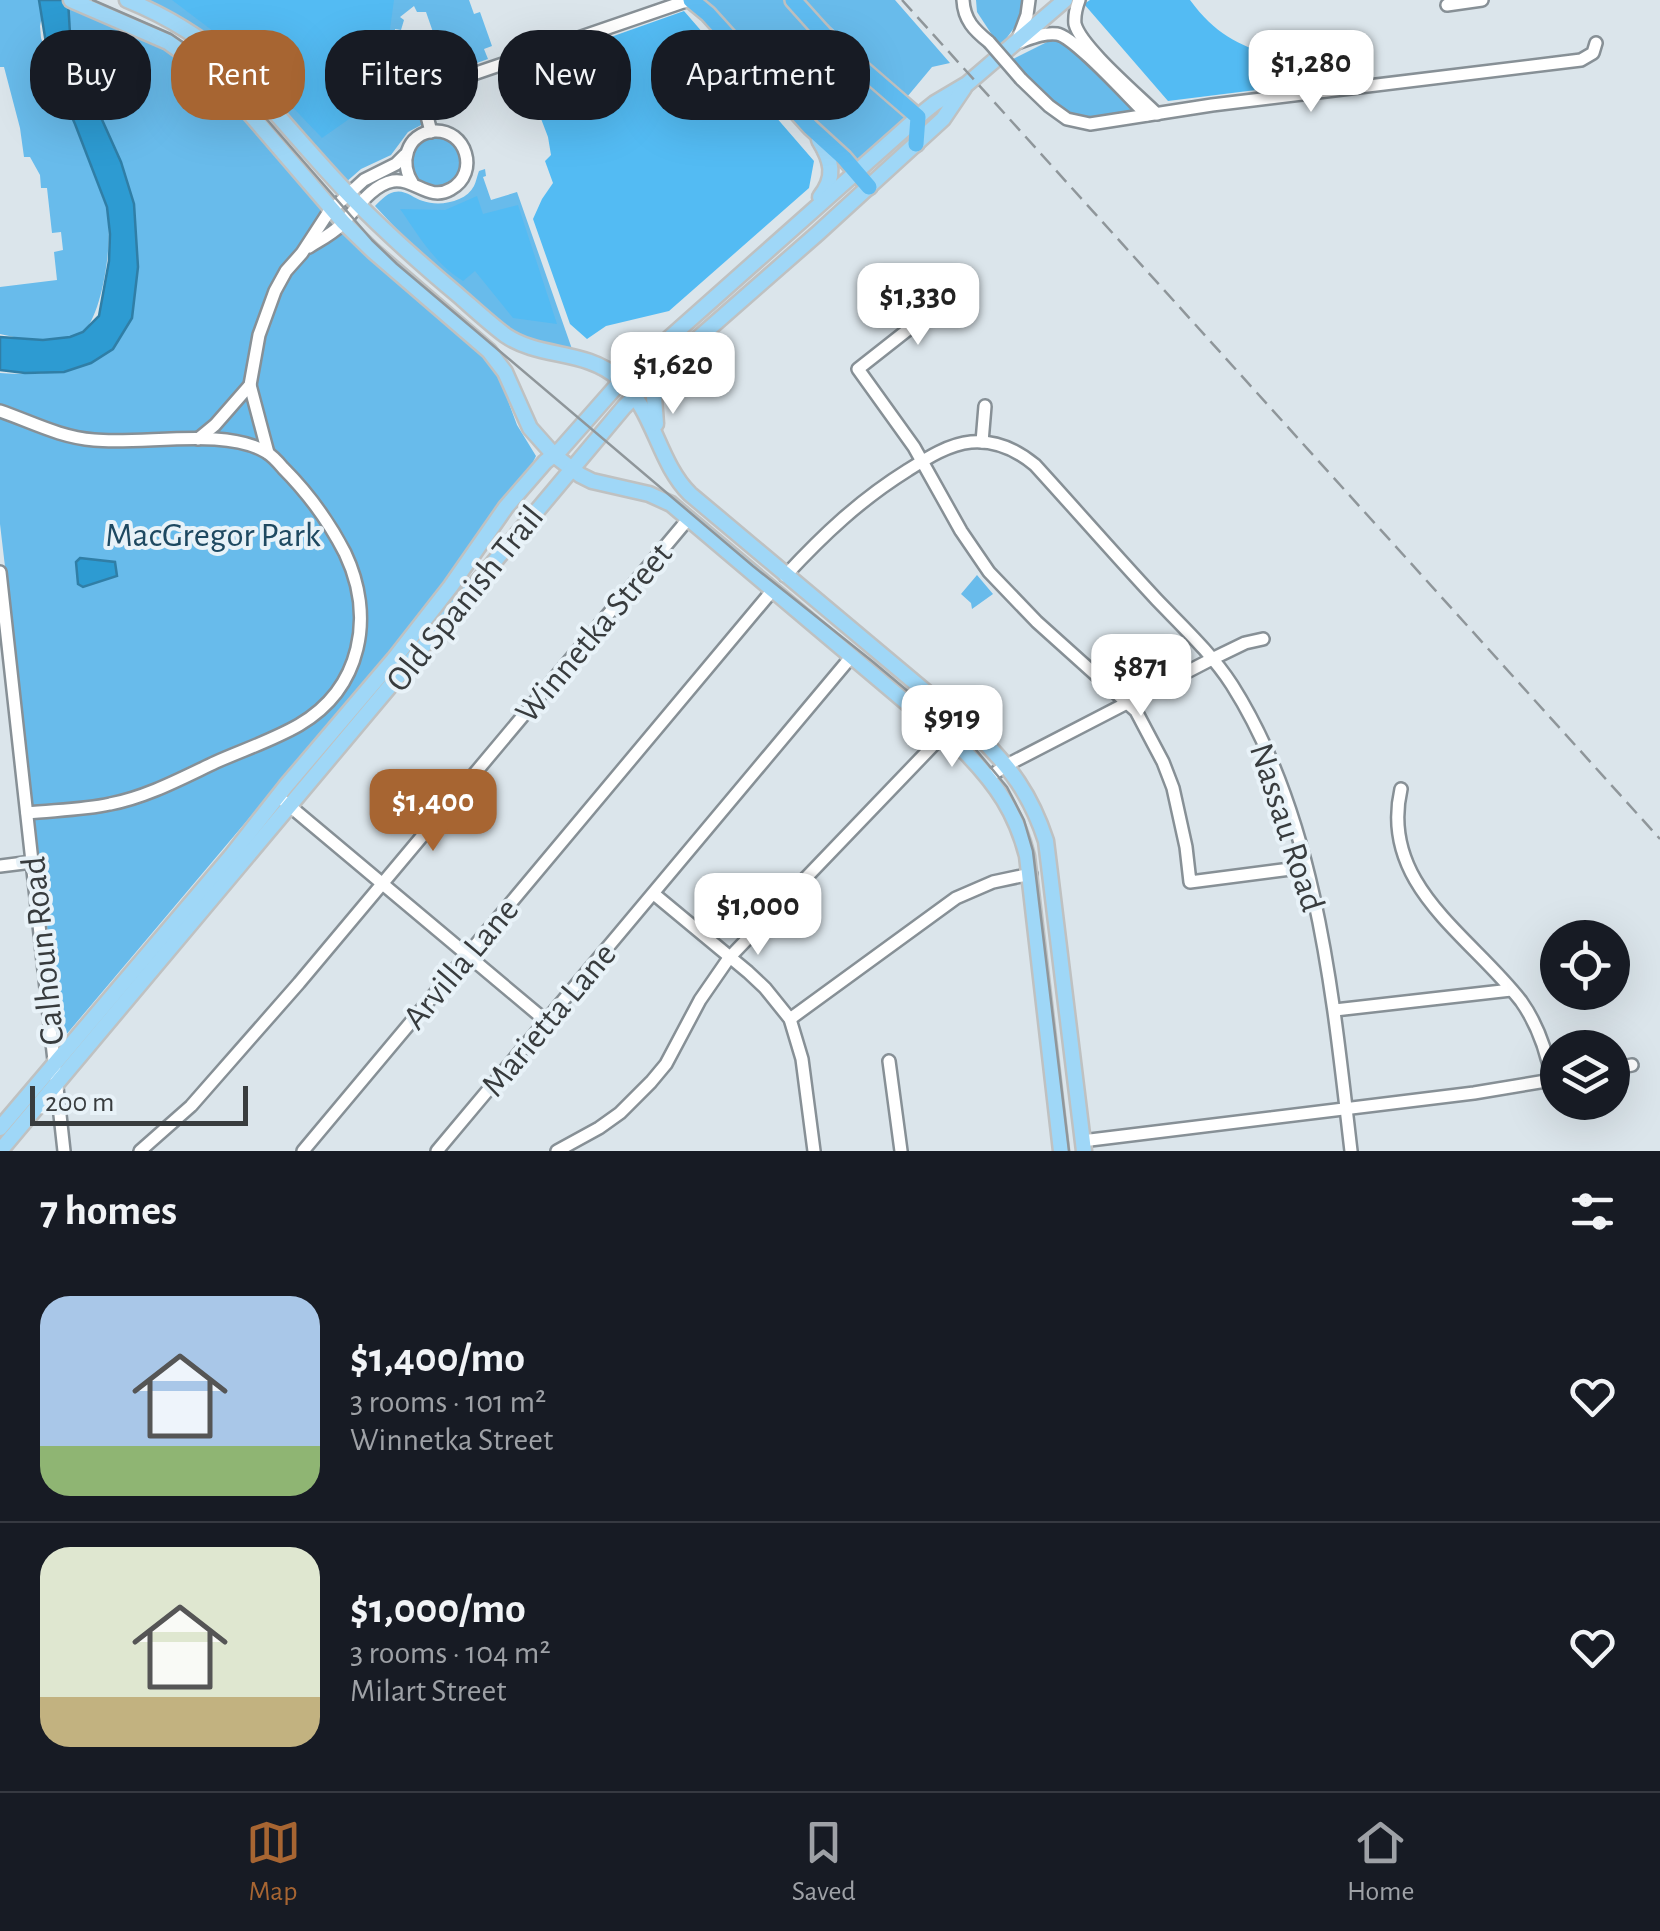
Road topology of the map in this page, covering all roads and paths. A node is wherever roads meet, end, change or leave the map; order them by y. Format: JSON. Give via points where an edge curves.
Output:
{"nodes":[{"id":1,"x":71,"y":0,"type":"edge"},
{"id":2,"x":127,"y":0,"type":"edge"},
{"id":3,"x":670,"y":0,"type":"edge"},
{"id":4,"x":690,"y":0,"type":"edge"},
{"id":5,"x":793,"y":0,"type":"edge"},
{"id":6,"x":967,"y":0,"type":"edge"},
{"id":7,"x":1029,"y":0,"type":"edge"},
{"id":8,"x":1065,"y":0,"type":"edge"},
{"id":9,"x":1078,"y":0,"type":"edge"},
{"id":10,"x":1482,"y":0,"type":"edge"},
{"id":11,"x":1447,"y":5,"type":"dead end"},
{"id":12,"x":647,"y":13,"type":"junction"},
{"id":13,"x":1017,"y":42,"type":"junction"},
{"id":14,"x":1596,"y":43,"type":"dead end"},
{"id":15,"x":968,"y":84,"type":"junction"},
{"id":16,"x":1152,"y":114,"type":"junction"},
{"id":17,"x":918,"y":117,"type":"junction"},
{"id":18,"x":810,"y":126,"type":"junction"},
{"id":19,"x":431,"y":132,"type":"junction"},
{"id":20,"x":916,"y":144,"type":"junction"},
{"id":21,"x":405,"y":156,"type":"junction"},
{"id":22,"x":856,"y":171,"type":"junction"},
{"id":23,"x":413,"y":184,"type":"junction"},
{"id":24,"x":869,"y":187,"type":"junction"},
{"id":25,"x":348,"y":194,"type":"junction"},
{"id":26,"x":359,"y":205,"type":"junction"},
{"id":27,"x":332,"y":209,"type":"junction"},
{"id":28,"x":343,"y":222,"type":"junction"},
{"id":29,"x":794,"y":226,"type":"junction"},
{"id":30,"x":302,"y":253,"type":"junction"},
{"id":31,"x":952,"y":296,"type":"dead end"},
{"id":32,"x":672,"y":361,"type":"junction"},
{"id":33,"x":621,"y":381,"type":"junction"},
{"id":34,"x":250,"y":384,"type":"junction"},
{"id":35,"x":634,"y":396,"type":"junction"},
{"id":36,"x":984,"y":406,"type":"dead end"},
{"id":37,"x":0,"y":411,"type":"edge"},
{"id":38,"x":198,"y":439,"type":"junction"},
{"id":39,"x":982,"y":442,"type":"junction"},
{"id":40,"x":268,"y":453,"type":"junction"},
{"id":41,"x":554,"y":454,"type":"junction"},
{"id":42,"x":922,"y":460,"type":"junction"},
{"id":43,"x":667,"y":463,"type":"junction"},
{"id":44,"x":571,"y":468,"type":"junction"},
{"id":45,"x":689,"y":518,"type":"junction"},
{"id":46,"x":0,"y":572,"type":"edge"},
{"id":47,"x":785,"y":576,"type":"junction"},
{"id":48,"x":772,"y":592,"type":"junction"},
{"id":49,"x":1263,"y":639,"type":"dead end"},
{"id":50,"x":851,"y":656,"type":"junction"},
{"id":51,"x":1212,"y":659,"type":"junction"},
{"id":52,"x":1128,"y":702,"type":"junction"},
{"id":53,"x":944,"y":734,"type":"junction"},
{"id":54,"x":1006,"y":765,"type":"junction"},
{"id":55,"x":989,"y":777,"type":"junction"},
{"id":56,"x":1401,"y":789,"type":"dead end"},
{"id":57,"x":283,"y":801,"type":"junction"},
{"id":58,"x":27,"y":813,"type":"junction"},
{"id":59,"x":32,"y":862,"type":"junction"},
{"id":60,"x":0,"y":866,"type":"edge"},
{"id":61,"x":1306,"y":867,"type":"junction"},
{"id":62,"x":1031,"y":874,"type":"junction"},
{"id":63,"x":381,"y":883,"type":"junction"},
{"id":64,"x":654,"y":894,"type":"junction"},
{"id":65,"x":466,"y":955,"type":"junction"},
{"id":66,"x":729,"y":958,"type":"junction"},
{"id":67,"x":1511,"y":990,"type":"junction"},
{"id":68,"x":1335,"y":1010,"type":"junction"},
{"id":69,"x":790,"y":1019,"type":"junction"},
{"id":70,"x":546,"y":1021,"type":"junction"},
{"id":71,"x":1540,"y":1035,"type":"edge"},
{"id":72,"x":889,"y":1061,"type":"dead end"},
{"id":73,"x":55,"y":1064,"type":"junction"},
{"id":74,"x":1540,"y":1082,"type":"edge"},
{"id":75,"x":56,"y":1084,"type":"junction"},
{"id":76,"x":1346,"y":1110,"type":"junction"},
{"id":77,"x":0,"y":1128,"type":"edge"},
{"id":78,"x":1083,"y":1146,"type":"edge"},
{"id":79,"x":439,"y":1150,"type":"edge"},
{"id":80,"x":0,"y":1151,"type":"edge"},
{"id":81,"x":64,"y":1151,"type":"edge"},
{"id":82,"x":140,"y":1151,"type":"edge"},
{"id":83,"x":303,"y":1151,"type":"edge"},
{"id":84,"x":557,"y":1151,"type":"edge"},
{"id":85,"x":814,"y":1151,"type":"edge"},
{"id":86,"x":900,"y":1151,"type":"edge"},
{"id":87,"x":1061,"y":1151,"type":"edge"},
{"id":88,"x":1351,"y":1151,"type":"edge"}],
"edges":[{"from":1,"to":27,"type":"main road","via":[[195,60]]},
{"from":2,"to":25,"type":"main road","via":[[174,21],[218,52]]},
{"from":3,"to":12,"type":"street"},
{"from":4,"to":12,"type":"street"},
{"from":4,"to":18,"type":"highway"},
{"from":5,"to":17,"type":"highway"},
{"from":6,"to":16,"type":"street","bridge":true,"via":[[965,16],[976,32],[1067,119],[1090,124]]},
{"from":7,"to":13,"type":"street"},
{"from":8,"to":13,"type":"main road","name":"Old Spanish Trail"},
{"from":9,"to":16,"type":"street","via":[[1074,18],[1086,44]]},
{"from":10,"to":11,"type":"street"},
{"from":12,"to":19,"type":"street","via":[[421,92]]},
{"from":13,"to":15,"type":"main road","name":"Old Spanish Trail"},
{"from":13,"to":16,"type":"street","via":[[1061,34]]},
{"from":14,"to":16,"type":"street","via":[[1594,53],[1581,60]]},
{"from":15,"to":17,"type":"main road","name":"Old Spanish Trail"},
{"from":15,"to":20,"type":"main road","name":"Old Spanish Trail"},
{"from":17,"to":20,"type":"highway"},
{"from":17,"to":22,"type":"main road","name":"Old Spanish Trail"},
{"from":18,"to":22,"type":"highway"},
{"from":18,"to":29,"type":"main road","via":[[830,161],[830,180]]},
{"from":19,"to":21,"type":"street","via":[[414,140]]},
{"from":19,"to":23,"type":"street","via":[[446,132],[463,146],[465,174],[443,193]]},
{"from":20,"to":24,"type":"main road","name":"Old Spanish Trail"},
{"from":21,"to":23,"type":"street"},
{"from":21,"to":25,"type":"street"},
{"from":22,"to":24,"type":"highway"},
{"from":22,"to":29,"type":"main road","name":"Old Spanish Trail"},
{"from":23,"to":26,"type":"street","via":[[387,184]]},
{"from":24,"to":32,"type":"main road","name":"Old Spanish Trail"},
{"from":25,"to":26,"type":"main road"},
{"from":25,"to":27,"type":"street"},
{"from":26,"to":28,"type":"street"},
{"from":26,"to":33,"type":"main road","via":[[502,332],[524,345],[584,358]]},
{"from":27,"to":28,"type":"main road"},
{"from":27,"to":30,"type":"street"},
{"from":28,"to":30,"type":"street"},
{"from":28,"to":41,"type":"main road","via":[[489,351],[530,428]]},
{"from":29,"to":33,"type":"main road","name":"Old Spanish Trail"},
{"from":30,"to":34,"type":"street","via":[[266,312]]},
{"from":31,"to":42,"type":"street","via":[[858,368]]},
{"from":32,"to":35,"type":"main road","name":"Old Spanish Trail"},
{"from":32,"to":43,"type":"main road","via":[[654,397]]},
{"from":33,"to":35,"type":"main road"},
{"from":33,"to":41,"type":"main road","name":"Old Spanish Trail"},
{"from":34,"to":38,"type":"street"},
{"from":34,"to":40,"type":"street"},
{"from":35,"to":43,"type":"main road"},
{"from":35,"to":44,"type":"main road","name":"Old Spanish Trail"},
{"from":36,"to":39,"type":"street"},
{"from":37,"to":38,"type":"street","via":[[96,441]]},
{"from":38,"to":40,"type":"street"},
{"from":39,"to":42,"type":"street"},
{"from":39,"to":51,"type":"street","name":"Nassau Road","via":[[1014,450],[1035,465]]},
{"from":40,"to":58,"type":"street","via":[[324,514],[358,588],[360,634],[337,692],[297,726],[153,790],[106,805]]},
{"from":41,"to":44,"type":"main road"},
{"from":41,"to":57,"type":"main road","name":"Old Spanish Trail","via":[[506,507]]},
{"from":42,"to":47,"type":"street","via":[[856,505]]},
{"from":42,"to":52,"type":"street","via":[[989,572]]},
{"from":43,"to":47,"type":"main road","via":[[690,494]]},
{"from":44,"to":45,"type":"main road","via":[[672,504]]},
{"from":44,"to":57,"type":"main road","name":"Old Spanish Trail","via":[[396,682]]},
{"from":45,"to":48,"type":"main road"},
{"from":45,"to":63,"type":"street","name":"Winnetka Street"},
{"from":46,"to":58,"type":"street","name":"Calhoun Road"},
{"from":47,"to":54,"type":"main road"},
{"from":48,"to":50,"type":"main road"},
{"from":48,"to":65,"type":"street","name":"Arvilla Lane"},
{"from":49,"to":51,"type":"street"},
{"from":50,"to":53,"type":"main road"},
{"from":50,"to":64,"type":"street","name":"Marietta Lane"},
{"from":51,"to":52,"type":"street"},
{"from":51,"to":61,"type":"street","name":"Nassau Road","via":[[1266,748]]},
{"from":52,"to":54,"type":"street"},
{"from":52,"to":61,"type":"street","via":[[1173,788],[1190,882]]},
{"from":53,"to":55,"type":"main road"},
{"from":53,"to":66,"type":"street"},
{"from":54,"to":55,"type":"street"},
{"from":54,"to":78,"type":"main road","via":[[1046,841]]},
{"from":55,"to":62,"type":"main road","via":[[1020,828]]},
{"from":56,"to":67,"type":"street","via":[[1396,822],[1408,869]]},
{"from":57,"to":63,"type":"street"},
{"from":57,"to":73,"type":"main road","name":"Old Spanish Trail"},
{"from":57,"to":75,"type":"main road","name":"Old Spanish Trail"},
{"from":58,"to":59,"type":"street","name":"Calhoun Road"},
{"from":59,"to":60,"type":"street"},
{"from":59,"to":73,"type":"street","name":"Calhoun Road"},
{"from":61,"to":68,"type":"street","name":"Nassau Road"},
{"from":62,"to":69,"type":"street","via":[[956,898]]},
{"from":62,"to":87,"type":"main road"},
{"from":63,"to":65,"type":"street"},
{"from":63,"to":82,"type":"street","name":"Winnetka Street","via":[[191,1106]]},
{"from":64,"to":66,"type":"street"},
{"from":64,"to":70,"type":"street","name":"Marietta Lane"},
{"from":65,"to":70,"type":"street"},
{"from":65,"to":83,"type":"street","name":"Arvilla Lane"},
{"from":66,"to":69,"type":"street"},
{"from":66,"to":84,"type":"street","via":[[651,1082],[620,1113]]},
{"from":67,"to":68,"type":"street"},
{"from":67,"to":71,"type":"street"},
{"from":68,"to":76,"type":"street","name":"Nassau Road"},
{"from":69,"to":85,"type":"street"},
{"from":70,"to":79,"type":"street","name":"Marietta Lane"},
{"from":72,"to":86,"type":"street"},
{"from":73,"to":75,"type":"street","name":"Calhoun Road"},
{"from":73,"to":77,"type":"main road","name":"Old Spanish Trail"},
{"from":74,"to":76,"type":"street"},
{"from":75,"to":80,"type":"main road","name":"Old Spanish Trail"},
{"from":75,"to":81,"type":"street","name":"Calhoun Road"},
{"from":76,"to":78,"type":"street"},
{"from":76,"to":88,"type":"street","name":"Nassau Road"}]}
